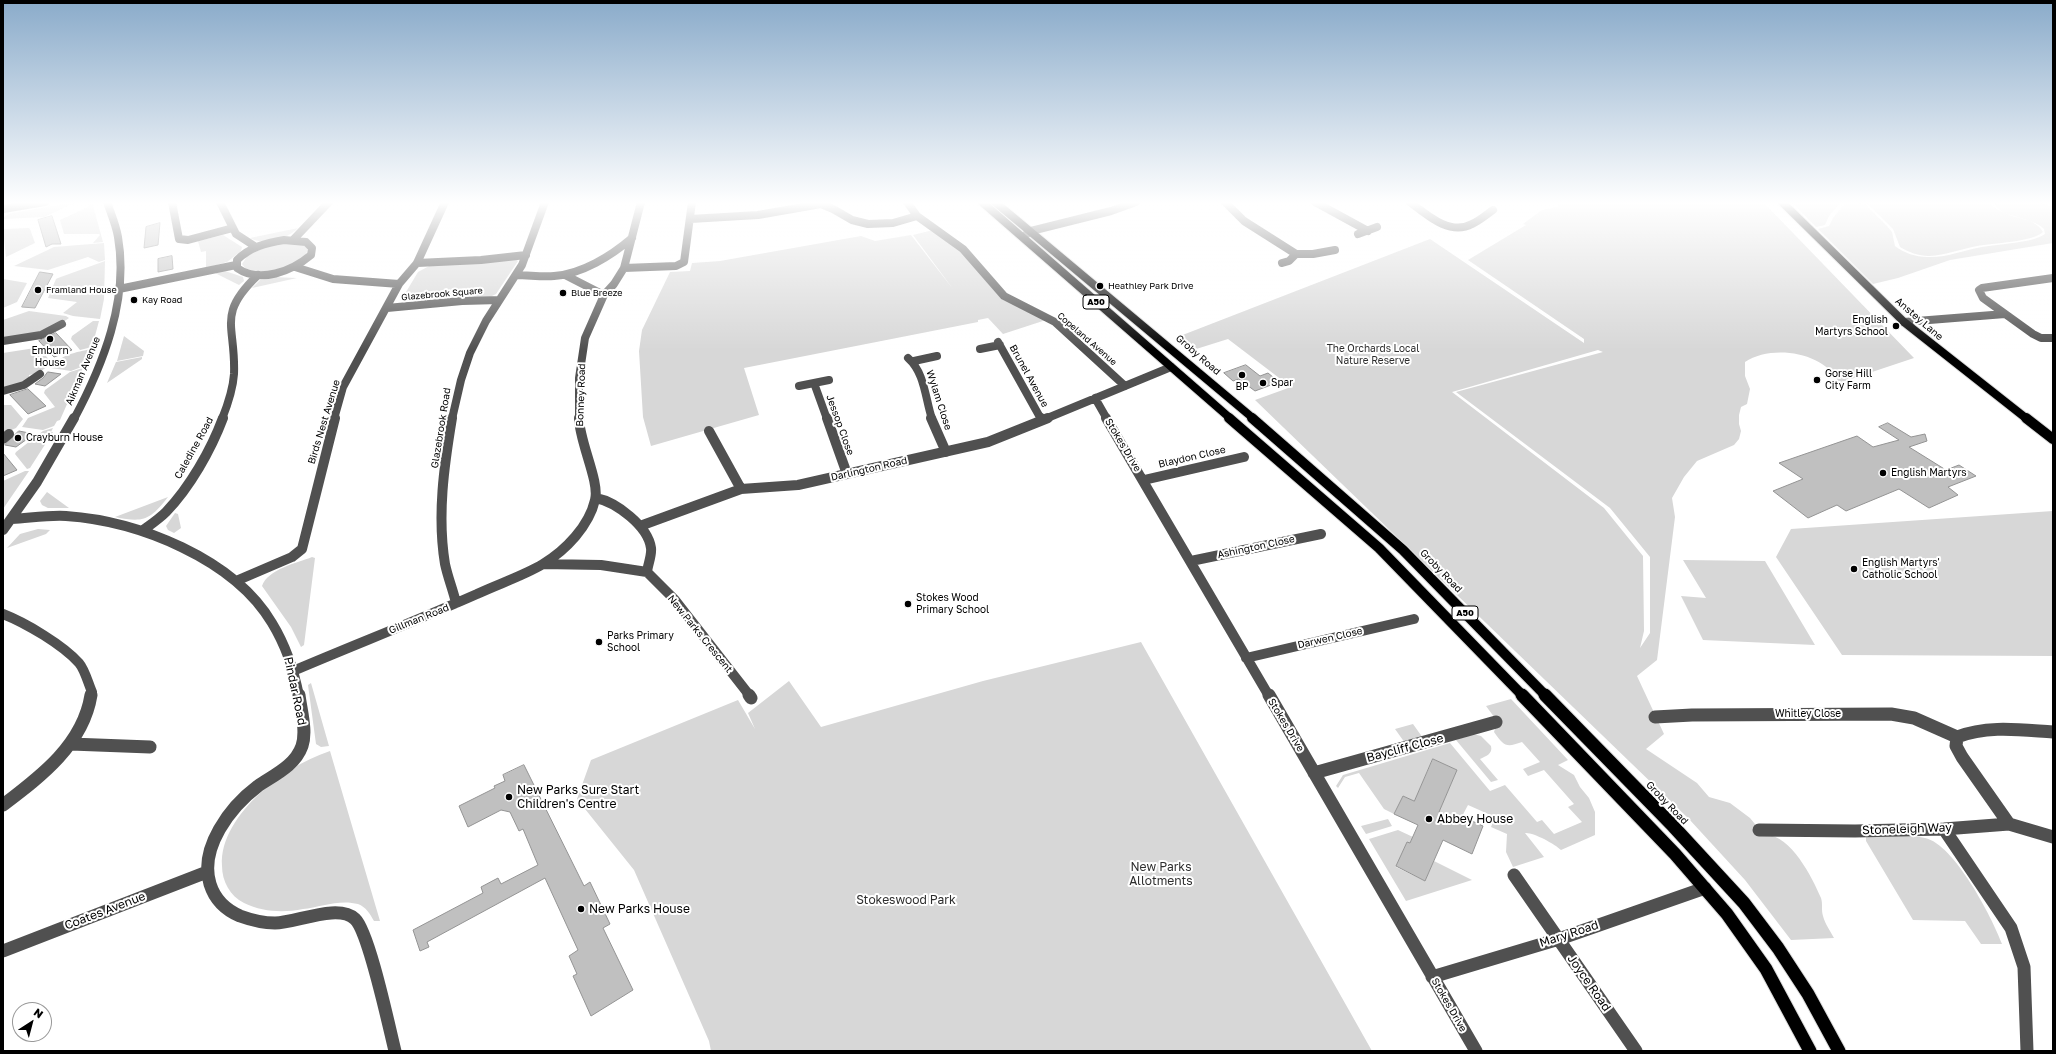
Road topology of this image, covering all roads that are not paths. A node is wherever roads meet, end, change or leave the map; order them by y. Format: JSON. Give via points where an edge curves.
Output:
{"nodes":[{"id":1,"x":119,"y":251,"type":"edge"},
{"id":2,"x":249,"y":251,"type":"edge"},
{"id":3,"x":312,"y":251,"type":"edge"},
{"id":4,"x":422,"y":251,"type":"edge"},
{"id":5,"x":527,"y":251,"type":"edge"},
{"id":6,"x":616,"y":251,"type":"edge"},
{"id":7,"x":629,"y":251,"type":"edge"},
{"id":8,"x":686,"y":251,"type":"edge"},
{"id":9,"x":965,"y":251,"type":"edge"},
{"id":10,"x":1035,"y":251,"type":"edge"},
{"id":11,"x":1055,"y":251,"type":"edge"},
{"id":12,"x":1292,"y":251,"type":"edge"},
{"id":13,"x":1328,"y":251,"type":"edge"},
{"id":14,"x":1832,"y":251,"type":"edge"},
{"id":15,"x":1296,"y":254,"type":"junction"},
{"id":16,"x":526,"y":255,"type":"junction"},
{"id":17,"x":417,"y":263,"type":"junction"},
{"id":18,"x":1282,"y":263,"type":"dead end"},
{"id":19,"x":236,"y":265,"type":"junction"},
{"id":20,"x":295,"y":267,"type":"junction"},
{"id":21,"x":624,"y":268,"type":"junction"},
{"id":22,"x":258,"y":275,"type":"junction"},
{"id":23,"x":516,"y":275,"type":"junction"},
{"id":24,"x":565,"y":275,"type":"junction"},
{"id":25,"x":2053,"y":278,"type":"edge"},
{"id":26,"x":400,"y":284,"type":"junction"},
{"id":27,"x":119,"y":290,"type":"junction"},
{"id":28,"x":604,"y":295,"type":"junction"},
{"id":29,"x":500,"y":300,"type":"junction"},
{"id":30,"x":387,"y":308,"type":"junction"},
{"id":31,"x":2005,"y":314,"type":"junction"},
{"id":32,"x":1904,"y":322,"type":"junction"},
{"id":33,"x":62,"y":324,"type":"dead end"},
{"id":34,"x":2053,"y":338,"type":"edge"},
{"id":35,"x":3,"y":341,"type":"edge"},
{"id":36,"x":980,"y":349,"type":"dead end"},
{"id":37,"x":937,"y":356,"type":"dead end"},
{"id":38,"x":1171,"y":367,"type":"junction"},
{"id":39,"x":40,"y":374,"type":"dead end"},
{"id":40,"x":829,"y":380,"type":"dead end"},
{"id":41,"x":814,"y":383,"type":"junction"},
{"id":42,"x":799,"y":386,"type":"dead end"},
{"id":43,"x":1125,"y":386,"type":"junction"},
{"id":44,"x":3,"y":391,"type":"edge"},
{"id":45,"x":1095,"y":398,"type":"junction"},
{"id":46,"x":1042,"y":420,"type":"junction"},
{"id":47,"x":709,"y":431,"type":"dead end"},
{"id":48,"x":2053,"y":439,"type":"edge"},
{"id":49,"x":946,"y":452,"type":"junction"},
{"id":50,"x":1244,"y":456,"type":"dead end"},
{"id":51,"x":846,"y":474,"type":"junction"},
{"id":52,"x":1144,"y":480,"type":"junction"},
{"id":53,"x":740,"y":489,"type":"junction"},
{"id":54,"x":596,"y":498,"type":"junction"},
{"id":55,"x":12,"y":519,"type":"junction"},
{"id":56,"x":640,"y":526,"type":"junction"},
{"id":57,"x":3,"y":530,"type":"edge"},
{"id":58,"x":142,"y":531,"type":"junction"},
{"id":59,"x":1321,"y":534,"type":"dead end"},
{"id":60,"x":1191,"y":561,"type":"junction"},
{"id":61,"x":543,"y":564,"type":"junction"},
{"id":62,"x":647,"y":572,"type":"junction"},
{"id":63,"x":236,"y":581,"type":"junction"},
{"id":64,"x":456,"y":603,"type":"junction"},
{"id":65,"x":3,"y":614,"type":"edge"},
{"id":66,"x":1414,"y":619,"type":"dead end"},
{"id":67,"x":1246,"y":658,"type":"junction"},
{"id":68,"x":293,"y":671,"type":"junction"},
{"id":69,"x":751,"y":698,"type":"dead end"},
{"id":70,"x":1654,"y":717,"type":"dead end"},
{"id":71,"x":1496,"y":722,"type":"dead end"},
{"id":72,"x":2053,"y":732,"type":"edge"},
{"id":73,"x":1957,"y":737,"type":"junction"},
{"id":74,"x":71,"y":744,"type":"junction"},
{"id":75,"x":150,"y":747,"type":"dead end"},
{"id":76,"x":1314,"y":773,"type":"junction"},
{"id":77,"x":3,"y":805,"type":"edge"},
{"id":78,"x":2009,"y":824,"type":"junction"},
{"id":79,"x":1944,"y":829,"type":"junction"},
{"id":80,"x":1760,"y":830,"type":"dead end"},
{"id":81,"x":2053,"y":837,"type":"edge"},
{"id":82,"x":208,"y":872,"type":"junction"},
{"id":83,"x":1514,"y":875,"type":"dead end"},
{"id":84,"x":1705,"y":888,"type":"junction"},
{"id":85,"x":1558,"y":939,"type":"junction"},
{"id":86,"x":3,"y":951,"type":"edge"},
{"id":87,"x":1432,"y":977,"type":"junction"},
{"id":88,"x":395,"y":1051,"type":"edge"},
{"id":89,"x":1476,"y":1051,"type":"edge"},
{"id":90,"x":1636,"y":1051,"type":"edge"},
{"id":91,"x":1810,"y":1051,"type":"edge"},
{"id":92,"x":1839,"y":1051,"type":"edge"},
{"id":93,"x":2027,"y":1051,"type":"edge"}],
"edges":[{"from":1,"to":27,"type":"street","name":"Aikman Avenue"},
{"from":2,"to":19,"type":"street","via":[[241,256]]},
{"from":3,"to":20,"type":"street","via":[[307,259]]},
{"from":4,"to":17,"type":"street","name":"Birds Nest Avenue"},
{"from":5,"to":16,"type":"street","name":"Glazebrook Road"},
{"from":6,"to":24,"type":"street"},
{"from":7,"to":21,"type":"street","name":"Bonney Road"},
{"from":8,"to":21,"type":"street","via":[[682,264]]},
{"from":9,"to":43,"type":"street","name":"Copeland Avenue","via":[[1004,296],[1055,322]]},
{"from":10,"to":38,"type":"main road","number":"A50"},
{"from":11,"to":92,"type":"main road","name":"Groby Road","number":"A50","via":[[1338,491],[1403,550],[1667,820],[1744,903],[1808,994]]},
{"from":12,"to":15,"type":"street"},
{"from":13,"to":15,"type":"street"},
{"from":14,"to":32,"type":"main road","name":"Anstey Lane"},
{"from":15,"to":18,"type":"street","via":[[1290,261]]},
{"from":16,"to":17,"type":"street"},
{"from":16,"to":23,"type":"street","name":"Glazebrook Road"},
{"from":17,"to":26,"type":"street","name":"Birds Nest Avenue"},
{"from":19,"to":22,"type":"street","via":[[242,273]]},
{"from":19,"to":27,"type":"street"},
{"from":20,"to":22,"type":"street"},
{"from":20,"to":26,"type":"street","via":[[327,279]]},
{"from":21,"to":28,"type":"street","name":"Bonney Road"},
{"from":22,"to":58,"type":"street","name":"Caledine Road","via":[[246,285],[231,307],[234,366],[232,392],[223,418],[184,487],[167,510]]},
{"from":23,"to":24,"type":"street"},
{"from":23,"to":29,"type":"street","name":"Glazebrook Road"},
{"from":24,"to":28,"type":"street"},
{"from":25,"to":31,"type":"street","via":[[1979,290],[1983,298]]},
{"from":26,"to":30,"type":"street","name":"Birds Nest Avenue"},
{"from":27,"to":55,"type":"street","name":"Aikman Avenue","via":[[108,346],[84,401],[29,496]]},
{"from":28,"to":54,"type":"street","name":"Bonney Road","via":[[584,338],[579,378],[579,430]]},
{"from":29,"to":30,"type":"street","name":"Glazebrook Square"},
{"from":29,"to":64,"type":"street","name":"Glazebrook Road","via":[[481,329],[463,370],[454,407],[442,524],[445,562]]},
{"from":30,"to":63,"type":"street","name":"Birds Nest Avenue","via":[[344,387],[302,549],[292,557]]},
{"from":31,"to":32,"type":"street"},
{"from":31,"to":34,"type":"street","via":[[2041,338]]},
{"from":32,"to":48,"type":"main road","name":"Anstey Lane"},
{"from":33,"to":35,"type":"street","via":[[41,335]]},
{"from":36,"to":46,"type":"street","name":"Brunel Avenue","via":[[999,344]]},
{"from":37,"to":49,"type":"street","name":"Wylam Close","via":[[911,360]]},
{"from":38,"to":43,"type":"street","name":"Darlington Road"},
{"from":38,"to":84,"type":"main road","number":"A50","via":[[1379,548]]},
{"from":39,"to":44,"type":"street","via":[[24,384]]},
{"from":40,"to":41,"type":"street"},
{"from":41,"to":42,"type":"street"},
{"from":41,"to":51,"type":"street","name":"Jessop Close"},
{"from":43,"to":45,"type":"street","name":"Darlington Road"},
{"from":45,"to":46,"type":"street","name":"Darlington Road"},
{"from":45,"to":52,"type":"street","name":"Stokes Drive"},
{"from":46,"to":49,"type":"street","name":"Darlington Road","via":[[988,442]]},
{"from":47,"to":53,"type":"street"},
{"from":49,"to":51,"type":"street","name":"Darlington Road"},
{"from":50,"to":52,"type":"street","name":"Blaydon Close"},
{"from":51,"to":53,"type":"street","name":"Darlington Road","via":[[798,485]]},
{"from":52,"to":60,"type":"street","name":"Stokes Drive"},
{"from":53,"to":56,"type":"street","name":"Darlington Road"},
{"from":54,"to":56,"type":"street","via":[[603,499],[624,512]]},
{"from":54,"to":61,"type":"street","name":"Gillman Road","via":[[591,514],[572,542]]},
{"from":55,"to":57,"type":"street","name":"Aikman Avenue"},
{"from":55,"to":58,"type":"street","name":"Pindar Road","via":[[64,516],[111,523]]},
{"from":56,"to":62,"type":"street","via":[[651,547]]},
{"from":58,"to":63,"type":"street","name":"Pindar Road","via":[[209,560]]},
{"from":59,"to":60,"type":"street","name":"Ashington Close"},
{"from":60,"to":67,"type":"street","name":"Stokes Drive"},
{"from":61,"to":62,"type":"street","name":"Gillman Road","via":[[602,565]]},
{"from":61,"to":64,"type":"street","name":"Gillman Road"},
{"from":62,"to":69,"type":"street","name":"New Parks Crescent","via":[[674,600]]},
{"from":63,"to":68,"type":"street","name":"Pindar Road","via":[[254,599],[276,628]]},
{"from":64,"to":68,"type":"street","name":"Gillman Road"},
{"from":65,"to":74,"type":"street","via":[[52,641],[80,664],[92,692],[88,710]]},
{"from":66,"to":67,"type":"street","name":"Darwen Close"},
{"from":67,"to":76,"type":"street","name":"Stokes Drive"},
{"from":68,"to":82,"type":"street","name":"Pindar Road","via":[[304,731],[302,748],[296,758],[252,791],[230,814],[214,841],[209,856]]},
{"from":70,"to":73,"type":"street","name":"Whitley Close","via":[[1700,714],[1891,714],[1914,718]]},
{"from":71,"to":76,"type":"street","name":"Baycliff Close"},
{"from":72,"to":73,"type":"street","via":[[1979,730],[1966,732]]},
{"from":73,"to":78,"type":"street","via":[[1956,746],[1962,757]]},
{"from":74,"to":75,"type":"street"},
{"from":74,"to":77,"type":"street","via":[[38,779]]},
{"from":76,"to":87,"type":"street","name":"Stokes Drive"},
{"from":78,"to":79,"type":"street","name":"Stoneleigh Way"},
{"from":78,"to":81,"type":"street","name":"Stoneleigh Way"},
{"from":79,"to":80,"type":"street","name":"Stoneleigh Way"},
{"from":79,"to":93,"type":"street","via":[[2011,928],[2024,967]]},
{"from":82,"to":86,"type":"street","name":"Coates Avenue"},
{"from":82,"to":88,"type":"street","name":"Pindar Road","via":[[212,890],[219,900],[227,909],[250,920],[280,924],[329,913],[349,915],[357,920],[376,978]]},
{"from":83,"to":85,"type":"street","name":"Joyce Road"},
{"from":84,"to":85,"type":"street","name":"Mary Road"},
{"from":84,"to":91,"type":"main road","number":"A50","via":[[1762,962],[1791,1011]]},
{"from":85,"to":87,"type":"street","name":"Mary Road"},
{"from":85,"to":90,"type":"street","name":"Joyce Road"},
{"from":87,"to":89,"type":"street","name":"Stokes Drive"}]}
